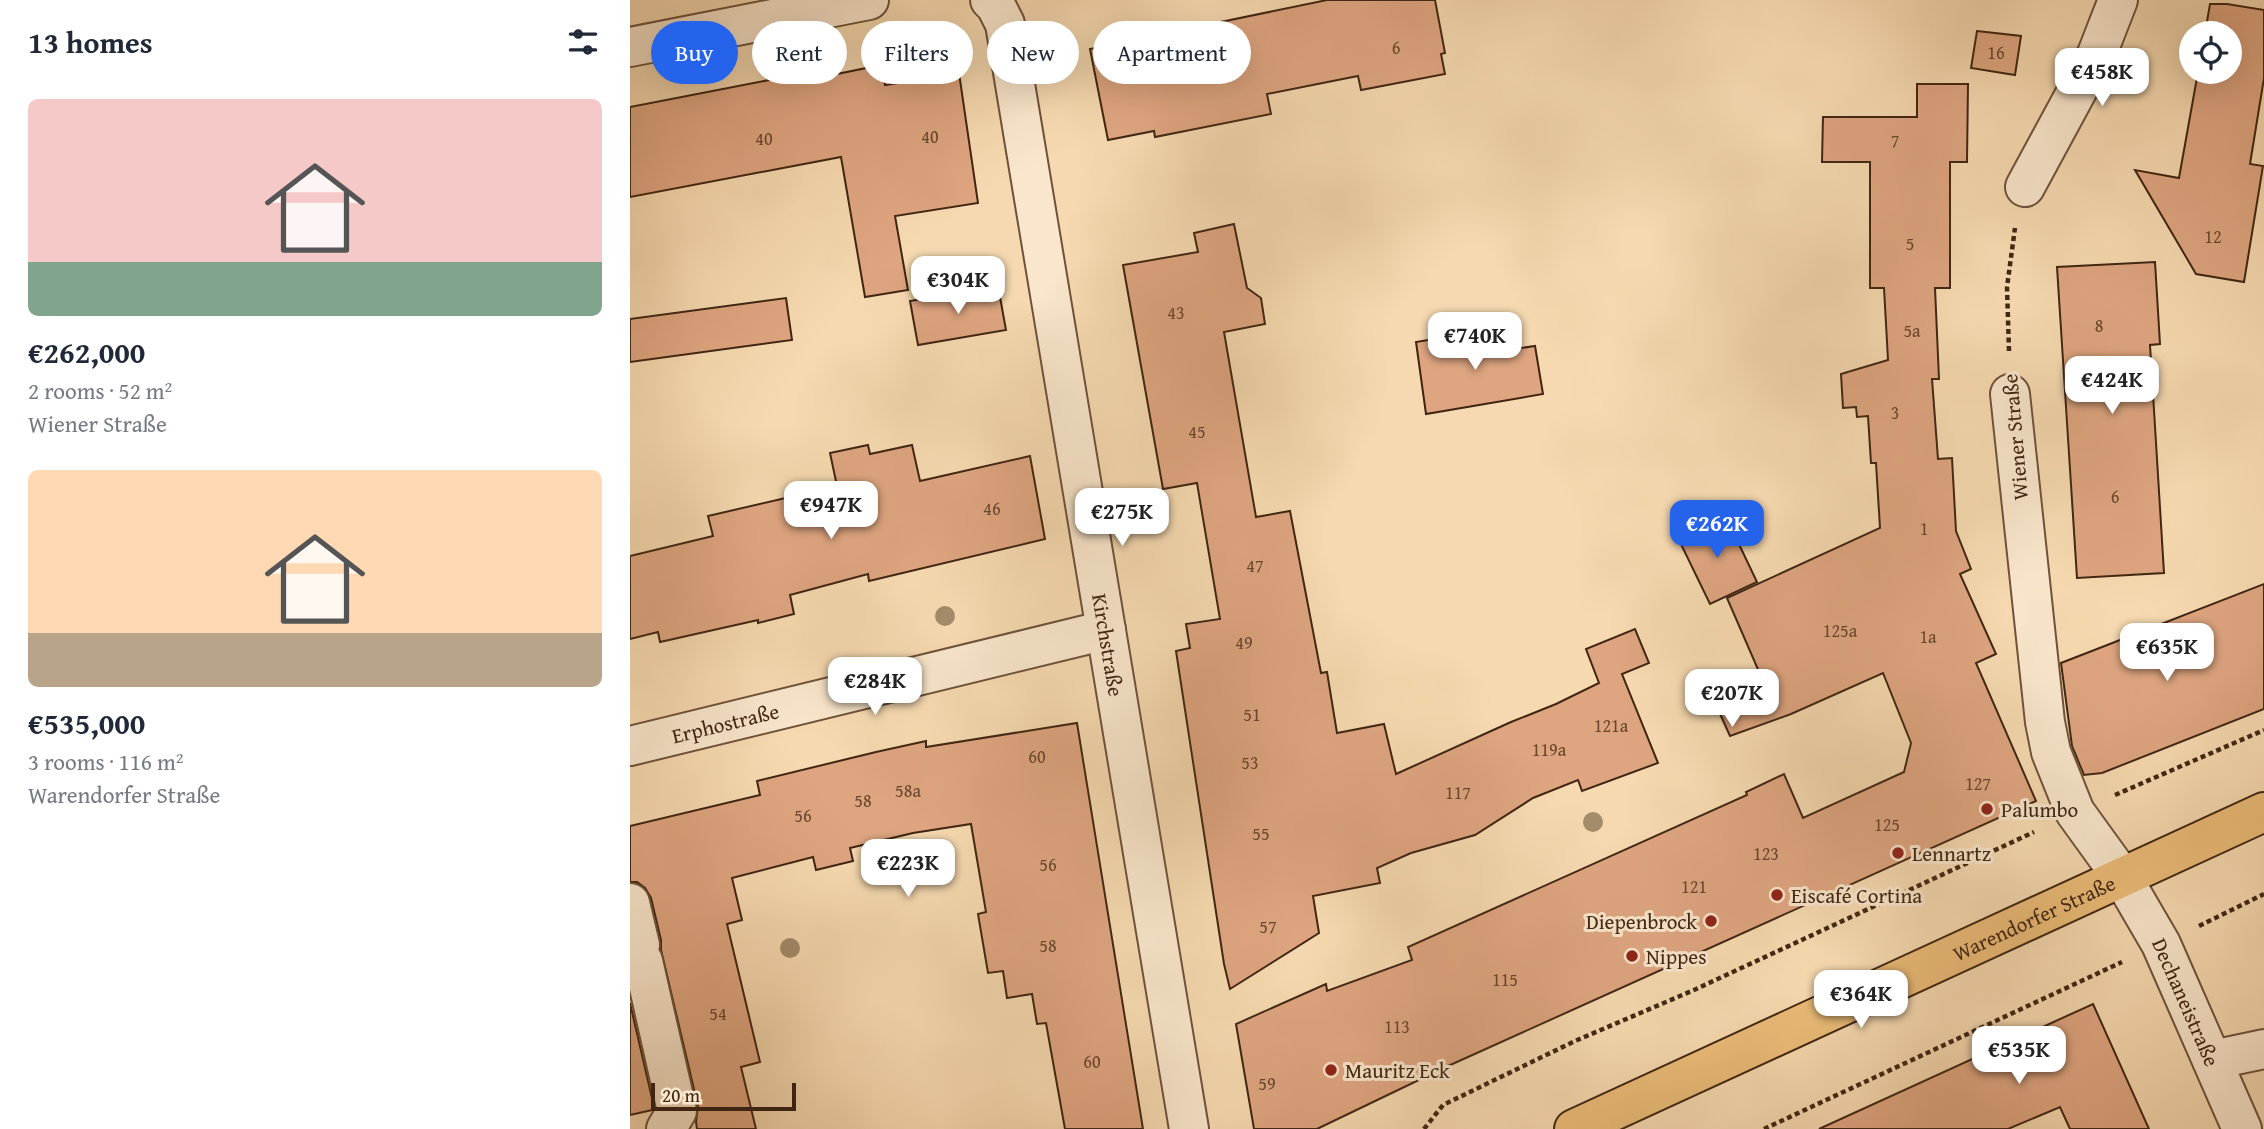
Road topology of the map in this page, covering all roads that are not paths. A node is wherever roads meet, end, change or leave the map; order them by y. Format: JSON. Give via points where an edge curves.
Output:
{"nodes":[{"id":1,"x":869,"y":0,"type":"edge"},
{"id":2,"x":990,"y":0,"type":"edge"},
{"id":3,"x":2118,"y":0,"type":"edge"},
{"id":4,"x":630,"y":47,"type":"edge"},
{"id":5,"x":2025,"y":187,"type":"road end"},
{"id":6,"x":2010,"y":394,"type":"road end"},
{"id":7,"x":1106,"y":630,"type":"junction"},
{"id":8,"x":630,"y":746,"type":"edge"},
{"id":9,"x":2264,"y":812,"type":"edge"},
{"id":10,"x":2122,"y":877,"type":"junction"},
{"id":11,"x":630,"y":903,"type":"edge"},
{"id":12,"x":2264,"y":1049,"type":"edge"},
{"id":13,"x":2212,"y":1060,"type":"junction"},
{"id":14,"x":666,"y":1129,"type":"edge"},
{"id":15,"x":1189,"y":1129,"type":"edge"},
{"id":16,"x":1574,"y":1129,"type":"edge"},
{"id":17,"x":2242,"y":1129,"type":"edge"}],
"edges":[{"from":1,"to":4,"type":"street"},
{"from":2,"to":7,"type":"street","name":"Kirchstraße","via":[[1005,24]]},
{"from":3,"to":5,"type":"street","via":[[2098,54]]},
{"from":6,"to":10,"type":"street","name":"Wiener Straße","via":[[2051,752],[2076,812]]},
{"from":7,"to":8,"type":"street","name":"Erphostraße"},
{"from":7,"to":15,"type":"street","name":"Kirchstraße"},
{"from":9,"to":10,"type":"main road","name":"Warendorfer Straße"},
{"from":10,"to":13,"type":"street","name":"Dechaneistraße","via":[[2161,944]]},
{"from":10,"to":16,"type":"main road","name":"Warendorfer Straße"},
{"from":11,"to":14,"type":"street","via":[[677,1111]]},
{"from":12,"to":13,"type":"street"},
{"from":13,"to":17,"type":"street","name":"Dechaneistraße"}]}
